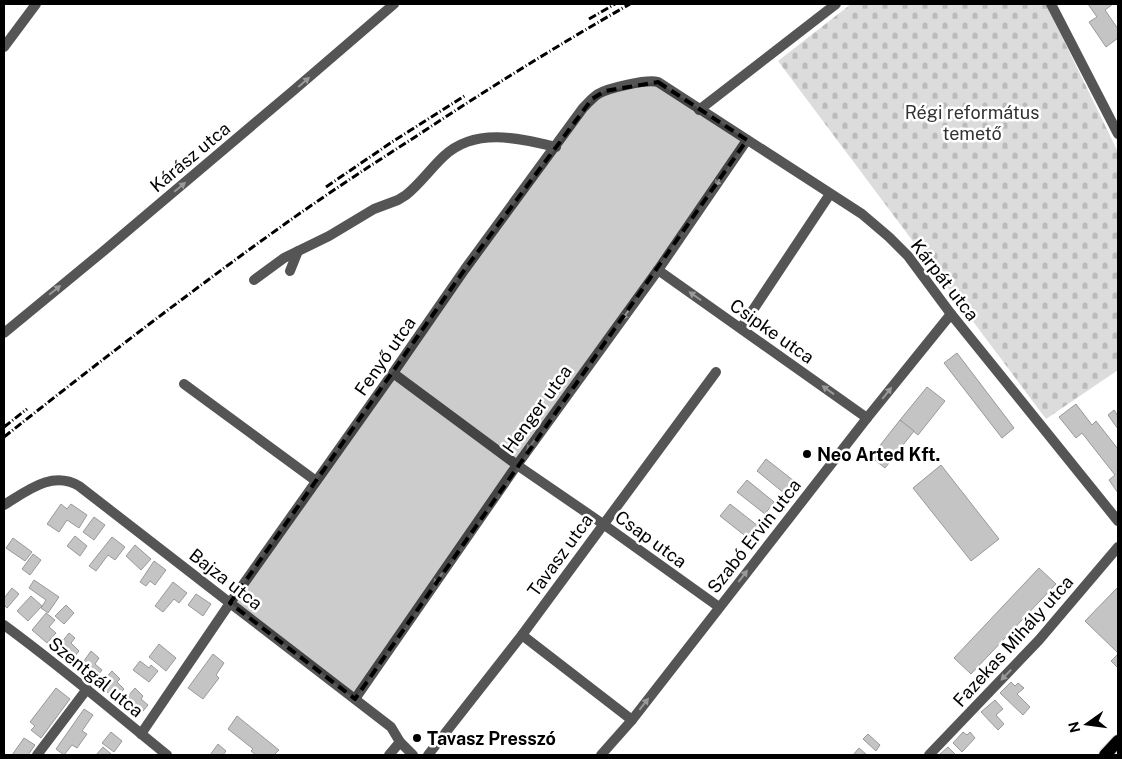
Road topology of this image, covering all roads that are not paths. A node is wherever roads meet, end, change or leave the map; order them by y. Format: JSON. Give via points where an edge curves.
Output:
{"nodes":[{"id":1,"x":36,"y":4,"type":"edge"},
{"id":2,"x":394,"y":4,"type":"edge"},
{"id":3,"x":836,"y":4,"type":"edge"},
{"id":4,"x":1051,"y":4,"type":"edge"},
{"id":5,"x":4,"y":47,"type":"edge"},
{"id":6,"x":700,"y":110,"type":"junction"},
{"id":7,"x":1118,"y":134,"type":"edge"},
{"id":8,"x":747,"y":140,"type":"junction"},
{"id":9,"x":556,"y":147,"type":"junction"},
{"id":10,"x":830,"y":194,"type":"junction"},
{"id":11,"x":298,"y":251,"type":"junction"},
{"id":12,"x":658,"y":270,"type":"junction"},
{"id":13,"x":290,"y":271,"type":"dead end"},
{"id":14,"x":254,"y":280,"type":"dead end"},
{"id":15,"x":951,"y":314,"type":"junction"},
{"id":16,"x":741,"y":328,"type":"junction"},
{"id":17,"x":4,"y":333,"type":"edge"},
{"id":18,"x":716,"y":372,"type":"dead end"},
{"id":19,"x":393,"y":373,"type":"junction"},
{"id":20,"x":184,"y":384,"type":"dead end"},
{"id":21,"x":867,"y":418,"type":"junction"},
{"id":22,"x":517,"y":465,"type":"junction"},
{"id":23,"x":316,"y":480,"type":"junction"},
{"id":24,"x":4,"y":506,"type":"edge"},
{"id":25,"x":1118,"y":521,"type":"edge"},
{"id":26,"x":603,"y":524,"type":"junction"},
{"id":27,"x":1118,"y":547,"type":"edge"},
{"id":28,"x":230,"y":603,"type":"junction"},
{"id":29,"x":719,"y":608,"type":"junction"},
{"id":30,"x":4,"y":625,"type":"edge"},
{"id":31,"x":522,"y":634,"type":"junction"},
{"id":32,"x":87,"y":689,"type":"junction"},
{"id":33,"x":355,"y":699,"type":"junction"},
{"id":34,"x":632,"y":720,"type":"junction"},
{"id":35,"x":141,"y":734,"type":"junction"},
{"id":36,"x":1118,"y":741,"type":"edge"},
{"id":37,"x":400,"y":742,"type":"junction"},
{"id":38,"x":37,"y":755,"type":"edge"},
{"id":39,"x":166,"y":755,"type":"edge"},
{"id":40,"x":389,"y":755,"type":"edge"},
{"id":41,"x":413,"y":755,"type":"edge"},
{"id":42,"x":428,"y":755,"type":"edge"},
{"id":43,"x":602,"y":755,"type":"edge"},
{"id":44,"x":929,"y":755,"type":"edge"},
{"id":45,"x":1104,"y":755,"type":"edge"}],
"edges":[{"from":1,"to":5,"type":"street"},
{"from":17,"to":2,"type":"street","name":"Kárász utca","one_way":true},
{"from":3,"to":6,"type":"street"},
{"from":4,"to":7,"type":"street"},
{"from":6,"to":8,"type":"street","name":"Kárpát utca"},
{"from":6,"to":9,"type":"street","name":"Fenyő utca","via":[[658,82],[647,81],[605,91],[583,108]]},
{"from":8,"to":10,"type":"street","name":"Kárpát utca"},
{"from":8,"to":12,"type":"street","name":"Henger utca","one_way":true},
{"from":9,"to":11,"type":"street","via":[[525,139],[496,137],[470,140],[446,154],[406,195]]},
{"from":9,"to":19,"type":"street","name":"Fenyő utca"},
{"from":10,"to":15,"type":"street","name":"Kárpát utca","via":[[862,214],[889,237],[908,256]]},
{"from":10,"to":16,"type":"street"},
{"from":11,"to":13,"type":"street"},
{"from":11,"to":14,"type":"street"},
{"from":16,"to":12,"type":"street","name":"Csipke utca","one_way":true},
{"from":12,"to":22,"type":"street","name":"Henger utca","one_way":true},
{"from":21,"to":15,"type":"street","name":"Szabó Ervin utca","one_way":true},
{"from":15,"to":25,"type":"street","name":"Kárpát utca"},
{"from":21,"to":16,"type":"street","name":"Csipke utca","one_way":true},
{"from":18,"to":26,"type":"street","name":"Tavasz utca"},
{"from":19,"to":22,"type":"street","name":"Csap utca"},
{"from":19,"to":23,"type":"street","name":"Fenyő utca"},
{"from":20,"to":23,"type":"street"},
{"from":29,"to":21,"type":"street","name":"Szabó Ervin utca","one_way":true},
{"from":22,"to":26,"type":"street","name":"Csap utca"},
{"from":22,"to":33,"type":"street","name":"Henger utca","one_way":true},
{"from":23,"to":28,"type":"street","name":"Fenyő utca"},
{"from":24,"to":28,"type":"street","name":"Bajza utca","via":[[46,482],[61,479],[74,483]]},
{"from":26,"to":29,"type":"street","name":"Csap utca"},
{"from":26,"to":31,"type":"street","name":"Tavasz utca"},
{"from":27,"to":44,"type":"street","name":"Fazekas Mihály utca","one_way":true,"via":[[1039,640]]},
{"from":28,"to":33,"type":"street","name":"Bajza utca"},
{"from":28,"to":35,"type":"street","name":"Fenyő utca"},
{"from":34,"to":29,"type":"street","name":"Szabó Ervin utca","one_way":true},
{"from":30,"to":32,"type":"street","name":"Szentgál utca"},
{"from":31,"to":34,"type":"street"},
{"from":31,"to":42,"type":"street","name":"Tavasz utca"},
{"from":32,"to":35,"type":"street","name":"Szentgál utca"},
{"from":32,"to":38,"type":"street"},
{"from":33,"to":37,"type":"street","name":"Bajza utca","via":[[391,727]]},
{"from":34,"to":43,"type":"street","name":"Szabó Ervin utca"},
{"from":35,"to":39,"type":"street","name":"Szentgál utca"},
{"from":36,"to":45,"type":"main road"},
{"from":37,"to":40,"type":"street"},
{"from":37,"to":41,"type":"street","name":"Bajza utca"}]}
